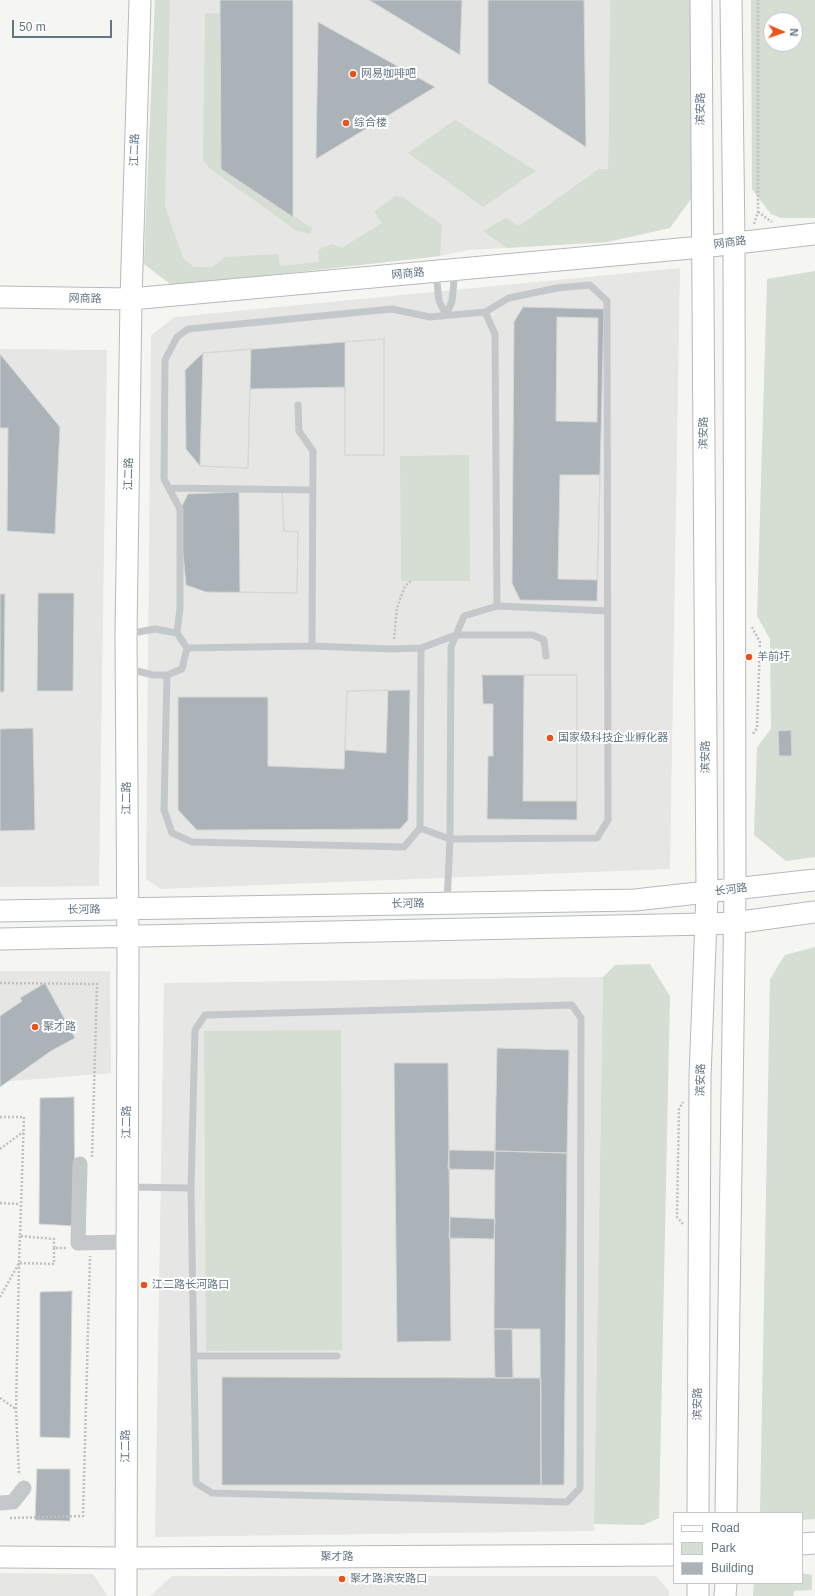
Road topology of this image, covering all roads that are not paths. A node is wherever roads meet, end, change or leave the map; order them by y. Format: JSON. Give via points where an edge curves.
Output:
{"nodes":[{"id":1,"x":140,"y":0,"type":"edge"},
{"id":2,"x":701,"y":0,"type":"edge"},
{"id":3,"x":731,"y":0,"type":"edge"},
{"id":4,"x":815,"y":234,"type":"edge"},
{"id":5,"x":742,"y":242,"type":"junction"},
{"id":6,"x":702,"y":246,"type":"junction"},
{"id":7,"x":445,"y":270,"type":"junction"},
{"id":8,"x":0,"y":297,"type":"edge"},
{"id":9,"x":131,"y":299,"type":"junction"},
{"id":10,"x":485,"y":312,"type":"junction"},
{"id":11,"x":446,"y":316,"type":"junction"},
{"id":12,"x":298,"y":405,"type":"dead end"},
{"id":13,"x":169,"y":488,"type":"junction"},
{"id":14,"x":313,"y":490,"type":"junction"},
{"id":15,"x":497,"y":606,"type":"junction"},
{"id":16,"x":608,"y":611,"type":"junction"},
{"id":17,"x":178,"y":633,"type":"junction"},
{"id":18,"x":126,"y":634,"type":"junction"},
{"id":19,"x":456,"y":634,"type":"junction"},
{"id":20,"x":312,"y":646,"type":"junction"},
{"id":21,"x":187,"y":648,"type":"junction"},
{"id":22,"x":421,"y":648,"type":"junction"},
{"id":23,"x":546,"y":656,"type":"dead end"},
{"id":24,"x":127,"y":668,"type":"junction"},
{"id":25,"x":167,"y":675,"type":"junction"},
{"id":26,"x":420,"y":828,"type":"junction"},
{"id":27,"x":450,"y":839,"type":"junction"},
{"id":28,"x":815,"y":880,"type":"edge"},
{"id":29,"x":735,"y":890,"type":"junction"},
{"id":30,"x":707,"y":893,"type":"junction"},
{"id":31,"x":447,"y":903,"type":"junction"},
{"id":32,"x":126,"y":909,"type":"junction"},
{"id":33,"x":0,"y":911,"type":"edge"},
{"id":34,"x":815,"y":912,"type":"edge"},
{"id":35,"x":734,"y":923,"type":"junction"},
{"id":36,"x":706,"y":924,"type":"junction"},
{"id":37,"x":128,"y":935,"type":"junction"},
{"id":38,"x":0,"y":939,"type":"edge"},
{"id":39,"x":80,"y":1164,"type":"dead end"},
{"id":40,"x":127,"y":1187,"type":"junction"},
{"id":41,"x":191,"y":1188,"type":"junction"},
{"id":42,"x":127,"y":1242,"type":"junction"},
{"id":43,"x":194,"y":1356,"type":"junction"},
{"id":44,"x":337,"y":1356,"type":"dead end"},
{"id":45,"x":22,"y":1482,"type":"road end"},
{"id":46,"x":0,"y":1503,"type":"edge"},
{"id":47,"x":698,"y":1512,"type":"edge"},
{"id":48,"x":726,"y":1512,"type":"edge"},
{"id":49,"x":815,"y":1543,"type":"edge"},
{"id":50,"x":803,"y":1544,"type":"edge"},
{"id":51,"x":673,"y":1554,"type":"edge"},
{"id":52,"x":0,"y":1557,"type":"edge"},
{"id":53,"x":126,"y":1558,"type":"junction"},
{"id":54,"x":698,"y":1584,"type":"edge"},
{"id":55,"x":726,"y":1584,"type":"edge"},
{"id":56,"x":126,"y":1596,"type":"edge"},
{"id":57,"x":698,"y":1596,"type":"edge"},
{"id":58,"x":725,"y":1596,"type":"edge"}],
"edges":[{"from":1,"to":9,"type":"main road","name":"江二路"},
{"from":2,"to":6,"type":"main road","name":"滨安路"},
{"from":3,"to":5,"type":"main road"},
{"from":4,"to":5,"type":"main road","name":"网商路"},
{"from":5,"to":6,"type":"main road","name":"网商路"},
{"from":5,"to":29,"type":"main road"},
{"from":6,"to":7,"type":"main road","name":"网商路"},
{"from":6,"to":30,"type":"main road","name":"滨安路"},
{"from":7,"to":9,"type":"main road","name":"网商路"},
{"from":7,"to":11,"type":"lane","via":[[452,301]]},
{"from":7,"to":11,"type":"lane","via":[[438,301]]},
{"from":8,"to":9,"type":"main road","name":"网商路"},
{"from":9,"to":18,"type":"main road","name":"江二路"},
{"from":10,"to":11,"type":"lane"},
{"from":10,"to":15,"type":"lane","via":[[495,334]]},
{"from":10,"to":16,"type":"lane","via":[[509,298],[557,288],[590,285],[607,302]]},
{"from":11,"to":13,"type":"lane","via":[[430,317],[392,309],[188,329],[177,337],[166,360],[164,479]]},
{"from":12,"to":14,"type":"lane","via":[[299,431],[313,451]]},
{"from":13,"to":14,"type":"lane"},
{"from":13,"to":17,"type":"lane","via":[[180,509]]},
{"from":14,"to":20,"type":"lane"},
{"from":15,"to":16,"type":"lane"},
{"from":15,"to":19,"type":"lane","via":[[464,616]]},
{"from":16,"to":27,"type":"lane","via":[[608,820],[597,838]]},
{"from":17,"to":18,"type":"lane","via":[[155,629]]},
{"from":17,"to":21,"type":"lane"},
{"from":18,"to":24,"type":"main road","name":"江二路"},
{"from":19,"to":22,"type":"lane"},
{"from":19,"to":23,"type":"lane","via":[[533,634],[544,640]]},
{"from":19,"to":27,"type":"lane","via":[[451,647]]},
{"from":20,"to":21,"type":"lane"},
{"from":20,"to":22,"type":"lane","via":[[393,650]]},
{"from":21,"to":25,"type":"lane","via":[[182,669]]},
{"from":22,"to":26,"type":"lane"},
{"from":24,"to":25,"type":"lane","via":[[153,675]]},
{"from":24,"to":32,"type":"main road","name":"江二路"},
{"from":25,"to":26,"type":"lane","via":[[164,810],[172,833],[192,842],[404,847]]},
{"from":26,"to":27,"type":"lane"},
{"from":27,"to":31,"type":"lane"},
{"from":28,"to":29,"type":"main road","name":"长河路"},
{"from":29,"to":30,"type":"main road","name":"长河路"},
{"from":29,"to":35,"type":"main road"},
{"from":30,"to":31,"type":"main road","name":"长河路","via":[[635,900]]},
{"from":30,"to":36,"type":"main road","name":"滨安路"},
{"from":31,"to":32,"type":"main road","name":"长河路"},
{"from":32,"to":33,"type":"main road","name":"长河路"},
{"from":32,"to":37,"type":"main road","name":"江二路"},
{"from":34,"to":35,"type":"main road"},
{"from":35,"to":36,"type":"main road"},
{"from":35,"to":48,"type":"main road"},
{"from":36,"to":37,"type":"main road"},
{"from":36,"to":47,"type":"main road","name":"滨安路","via":[[700,1077]]},
{"from":37,"to":38,"type":"main road"},
{"from":37,"to":40,"type":"main road","name":"江二路"},
{"from":39,"to":42,"type":"street","via":[[78,1243]]},
{"from":40,"to":41,"type":"lane"},
{"from":40,"to":42,"type":"main road","name":"江二路"},
{"from":41,"to":43,"type":"lane"},
{"from":41,"to":43,"type":"lane","via":[[195,1030],[205,1015],[572,1004],[581,1018],[580,1488],[568,1502],[212,1493],[196,1483]]},
{"from":42,"to":53,"type":"main road","name":"江二路"},
{"from":43,"to":44,"type":"lane"},
{"from":45,"to":46,"type":"street","via":[[13,1502]]},
{"from":49,"to":50,"type":"main road"},
{"from":51,"to":53,"type":"main road","name":"聚才路"},
{"from":52,"to":53,"type":"main road","name":"聚才路"},
{"from":53,"to":56,"type":"main road","name":"江二路"},
{"from":54,"to":57,"type":"main road"},
{"from":55,"to":58,"type":"main road"}]}
